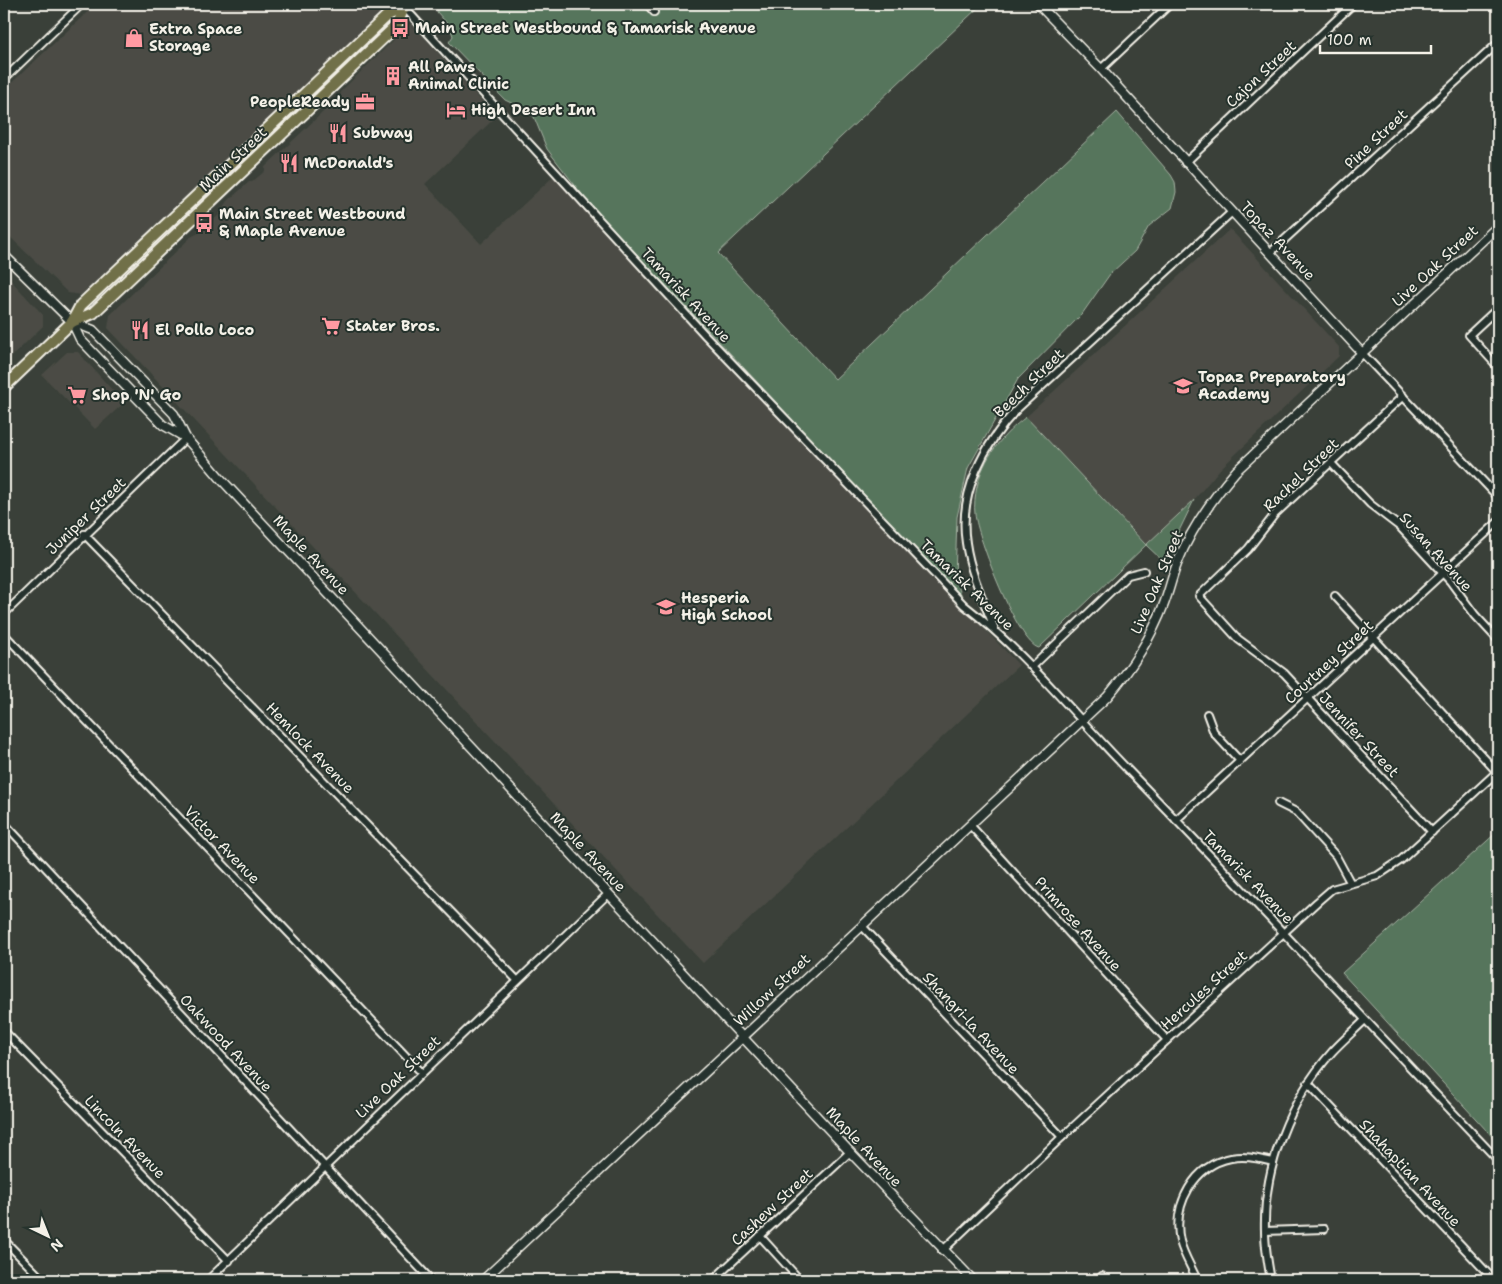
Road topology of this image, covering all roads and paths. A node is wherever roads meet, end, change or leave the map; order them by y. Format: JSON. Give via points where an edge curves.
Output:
{"nodes":[{"id":1,"x":82,"y":4,"type":"edge"},
{"id":2,"x":647,"y":4,"type":"edge"},
{"id":3,"x":1038,"y":4,"type":"edge"},
{"id":4,"x":1170,"y":4,"type":"edge"},
{"id":5,"x":1353,"y":4,"type":"edge"},
{"id":6,"x":404,"y":5,"type":"edge"},
{"id":7,"x":654,"y":12,"type":"dead end"},
{"id":8,"x":1498,"y":43,"type":"edge"},
{"id":9,"x":1101,"y":69,"type":"junction"},
{"id":10,"x":4,"y":79,"type":"edge"},
{"id":11,"x":274,"y":122,"type":"junction"},
{"id":12,"x":1185,"y":163,"type":"junction"},
{"id":13,"x":248,"y":166,"type":"junction"},
{"id":14,"x":1232,"y":212,"type":"junction"},
{"id":15,"x":1498,"y":226,"type":"edge"},
{"id":16,"x":1270,"y":253,"type":"junction"},
{"id":17,"x":4,"y":254,"type":"edge"},
{"id":18,"x":1498,"y":308,"type":"edge"},
{"id":19,"x":72,"y":322,"type":"junction"},
{"id":20,"x":1362,"y":353,"type":"junction"},
{"id":21,"x":1498,"y":367,"type":"edge"},
{"id":22,"x":4,"y":387,"type":"edge"},
{"id":23,"x":1403,"y":396,"type":"junction"},
{"id":24,"x":186,"y":438,"type":"junction"},
{"id":25,"x":1331,"y":463,"type":"junction"},
{"id":26,"x":1498,"y":497,"type":"edge"},
{"id":27,"x":1498,"y":522,"type":"edge"},
{"id":28,"x":84,"y":534,"type":"junction"},
{"id":29,"x":1144,"y":571,"type":"dead end"},
{"id":30,"x":1443,"y":573,"type":"junction"},
{"id":31,"x":1198,"y":596,"type":"joint"},
{"id":32,"x":1335,"y":596,"type":"dead end"},
{"id":33,"x":4,"y":614,"type":"edge"},
{"id":34,"x":995,"y":629,"type":"junction"},
{"id":35,"x":4,"y":634,"type":"edge"},
{"id":36,"x":1374,"y":638,"type":"junction"},
{"id":37,"x":1498,"y":640,"type":"edge"},
{"id":38,"x":1032,"y":666,"type":"junction"},
{"id":39,"x":1308,"y":698,"type":"junction"},
{"id":40,"x":1207,"y":714,"type":"dead end"},
{"id":41,"x":1082,"y":722,"type":"junction"},
{"id":42,"x":1240,"y":761,"type":"junction"},
{"id":43,"x":1498,"y":772,"type":"edge"},
{"id":44,"x":1278,"y":803,"type":"dead end"},
{"id":45,"x":1176,"y":820,"type":"junction"},
{"id":46,"x":4,"y":823,"type":"edge"},
{"id":47,"x":970,"y":825,"type":"junction"},
{"id":48,"x":1432,"y":832,"type":"junction"},
{"id":49,"x":1350,"y":882,"type":"junction"},
{"id":50,"x":608,"y":894,"type":"junction"},
{"id":51,"x":862,"y":926,"type":"junction"},
{"id":52,"x":1285,"y":933,"type":"junction"},
{"id":53,"x":518,"y":980,"type":"junction"},
{"id":54,"x":1365,"y":1020,"type":"junction"},
{"id":55,"x":4,"y":1031,"type":"edge"},
{"id":56,"x":743,"y":1036,"type":"junction"},
{"id":57,"x":1167,"y":1040,"type":"junction"},
{"id":58,"x":422,"y":1073,"type":"junction"},
{"id":59,"x":1308,"y":1083,"type":"junction"},
{"id":60,"x":1062,"y":1136,"type":"junction"},
{"id":61,"x":850,"y":1152,"type":"junction"},
{"id":62,"x":1498,"y":1160,"type":"edge"},
{"id":63,"x":1273,"y":1162,"type":"junction"},
{"id":64,"x":325,"y":1167,"type":"junction"},
{"id":65,"x":1324,"y":1229,"type":"dead end"},
{"id":66,"x":1264,"y":1231,"type":"junction"},
{"id":67,"x":760,"y":1236,"type":"junction"},
{"id":68,"x":4,"y":1240,"type":"edge"},
{"id":69,"x":942,"y":1251,"type":"junction"},
{"id":70,"x":229,"y":1260,"type":"junction"},
{"id":71,"x":43,"y":1280,"type":"edge"},
{"id":72,"x":208,"y":1280,"type":"edge"},
{"id":73,"x":430,"y":1280,"type":"edge"},
{"id":74,"x":483,"y":1280,"type":"edge"},
{"id":75,"x":712,"y":1280,"type":"edge"},
{"id":76,"x":800,"y":1280,"type":"edge"},
{"id":77,"x":973,"y":1280,"type":"edge"},
{"id":78,"x":1197,"y":1280,"type":"edge"},
{"id":79,"x":1271,"y":1280,"type":"edge"},
{"id":80,"x":1494,"y":1280,"type":"edge"}],
"edges":[{"from":1,"to":10,"type":"street"},
{"from":2,"to":7,"type":"street"},
{"from":3,"to":9,"type":"street","name":"Topaz Avenue"},
{"from":4,"to":9,"type":"street"},
{"from":5,"to":12,"type":"street","name":"Cajon Street"},
{"from":6,"to":11,"type":"main road","name":"Main Street","via":[[388,14]]},
{"from":6,"to":13,"type":"main road","name":"Main Street","via":[[397,24]]},
{"from":6,"to":34,"type":"street","name":"Tamarisk Avenue","via":[[705,335],[964,605]]},
{"from":8,"to":16,"type":"street","name":"Pine Street"},
{"from":9,"to":12,"type":"street","name":"Topaz Avenue"},
{"from":11,"to":13,"type":"main road","via":[[274,129],[249,154]]},
{"from":11,"to":19,"type":"main road","name":"Main Street","via":[[81,305]]},
{"from":12,"to":14,"type":"street","name":"Topaz Avenue"},
{"from":13,"to":19,"type":"main road","name":"Main Street","via":[[93,313]]},
{"from":14,"to":16,"type":"street","name":"Topaz Avenue"},
{"from":14,"to":34,"type":"street","name":"Beech Street","via":[[1018,408],[1002,425],[981,458],[969,491],[965,515],[966,543],[978,589]]},
{"from":15,"to":20,"type":"street","name":"Live Oak Street"},
{"from":16,"to":20,"type":"street","name":"Topaz Avenue"},
{"from":17,"to":19,"type":"street","name":"Maple Avenue"},
{"from":18,"to":21,"type":"street","via":[[1469,334]]},
{"from":19,"to":22,"type":"main road","name":"Main Street"},
{"from":19,"to":24,"type":"street","name":"Maple Avenue","via":[[80,339],[163,425]]},
{"from":19,"to":24,"type":"street","name":"Maple Avenue","via":[[93,330],[174,414]]},
{"from":20,"to":23,"type":"street","name":"Topaz Avenue"},
{"from":20,"to":41,"type":"street","name":"Live Oak Street","via":[[1236,472],[1210,503],[1177,563],[1148,640],[1122,680]]},
{"from":23,"to":25,"type":"street","name":"Rachel Street"},
{"from":23,"to":26,"type":"street","name":"Topaz Avenue"},
{"from":24,"to":28,"type":"street","name":"Juniper Street"},
{"from":24,"to":50,"type":"street","name":"Maple Avenue"},
{"from":25,"to":30,"type":"street","name":"Susan Avenue","via":[[1370,504],[1400,527]]},
{"from":25,"to":31,"type":"street","name":"Rachel Street","via":[[1275,514],[1248,549]]},
{"from":27,"to":30,"type":"street","name":"Courtney Street"},
{"from":28,"to":33,"type":"street","name":"Juniper Street"},
{"from":28,"to":53,"type":"street","name":"Hemlock Avenue"},
{"from":29,"to":38,"type":"street","via":[[1128,575]]},
{"from":30,"to":36,"type":"street","name":"Courtney Street"},
{"from":30,"to":37,"type":"street","name":"Susan Avenue"},
{"from":31,"to":39,"type":"street","name":"Jennifer Street","via":[[1238,639],[1284,673]]},
{"from":32,"to":36,"type":"street"},
{"from":34,"to":38,"type":"street","name":"Tamarisk Avenue"},
{"from":35,"to":58,"type":"street","name":"Victor Avenue"},
{"from":36,"to":39,"type":"street","name":"Courtney Street"},
{"from":36,"to":43,"type":"street"},
{"from":38,"to":41,"type":"street","name":"Tamarisk Avenue"},
{"from":39,"to":42,"type":"street","name":"Courtney Street"},
{"from":39,"to":48,"type":"street","name":"Jennifer Street"},
{"from":40,"to":42,"type":"street","via":[[1214,733]]},
{"from":41,"to":45,"type":"street","name":"Tamarisk Avenue"},
{"from":41,"to":47,"type":"street","name":"Willow Street"},
{"from":42,"to":45,"type":"street","name":"Courtney Street"},
{"from":43,"to":48,"type":"street","name":"Hercules Street"},
{"from":44,"to":49,"type":"street","via":[[1296,812],[1336,856]]},
{"from":45,"to":52,"type":"street","name":"Tamarisk Avenue"},
{"from":46,"to":64,"type":"street","name":"Oakwood Avenue"},
{"from":47,"to":51,"type":"street","name":"Willow Street"},
{"from":47,"to":57,"type":"street","name":"Primrose Avenue"},
{"from":48,"to":49,"type":"street","name":"Hercules Street","via":[[1388,870]]},
{"from":49,"to":52,"type":"street","name":"Hercules Street","via":[[1332,889]]},
{"from":50,"to":53,"type":"street","name":"Live Oak Street"},
{"from":50,"to":56,"type":"street","name":"Maple Avenue"},
{"from":51,"to":56,"type":"street","name":"Willow Street"},
{"from":51,"to":60,"type":"street","name":"Shangri-la Avenue"},
{"from":52,"to":54,"type":"street","name":"Tamarisk Avenue"},
{"from":52,"to":57,"type":"street","name":"Hercules Street"},
{"from":53,"to":58,"type":"street","name":"Live Oak Street"},
{"from":54,"to":59,"type":"street","via":[[1332,1052]]},
{"from":54,"to":62,"type":"street","name":"Tamarisk Avenue"},
{"from":55,"to":70,"type":"street","name":"Lincoln Avenue"},
{"from":56,"to":61,"type":"street","name":"Maple Avenue"},
{"from":56,"to":74,"type":"street","name":"Willow Street"},
{"from":57,"to":60,"type":"street","name":"Hercules Street"},
{"from":58,"to":64,"type":"street","name":"Live Oak Street"},
{"from":59,"to":63,"type":"street"},
{"from":59,"to":80,"type":"street","name":"Shahaptian Avenue"},
{"from":60,"to":69,"type":"street","name":"Hercules Street"},
{"from":61,"to":67,"type":"street","name":"Cashew Street"},
{"from":61,"to":69,"type":"street","name":"Maple Avenue"},
{"from":63,"to":66,"type":"street"},
{"from":63,"to":78,"type":"street","via":[[1252,1157],[1231,1158],[1210,1166],[1192,1184],[1179,1214],[1180,1242]]},
{"from":64,"to":70,"type":"street","name":"Live Oak Street"},
{"from":64,"to":73,"type":"street","name":"Oakwood Avenue"},
{"from":65,"to":66,"type":"street"},
{"from":66,"to":79,"type":"street"},
{"from":67,"to":75,"type":"street","name":"Cashew Street"},
{"from":67,"to":76,"type":"street"},
{"from":68,"to":71,"type":"street"},
{"from":69,"to":77,"type":"street","name":"Maple Avenue"},
{"from":70,"to":72,"type":"street","name":"Live Oak Street"}]}
